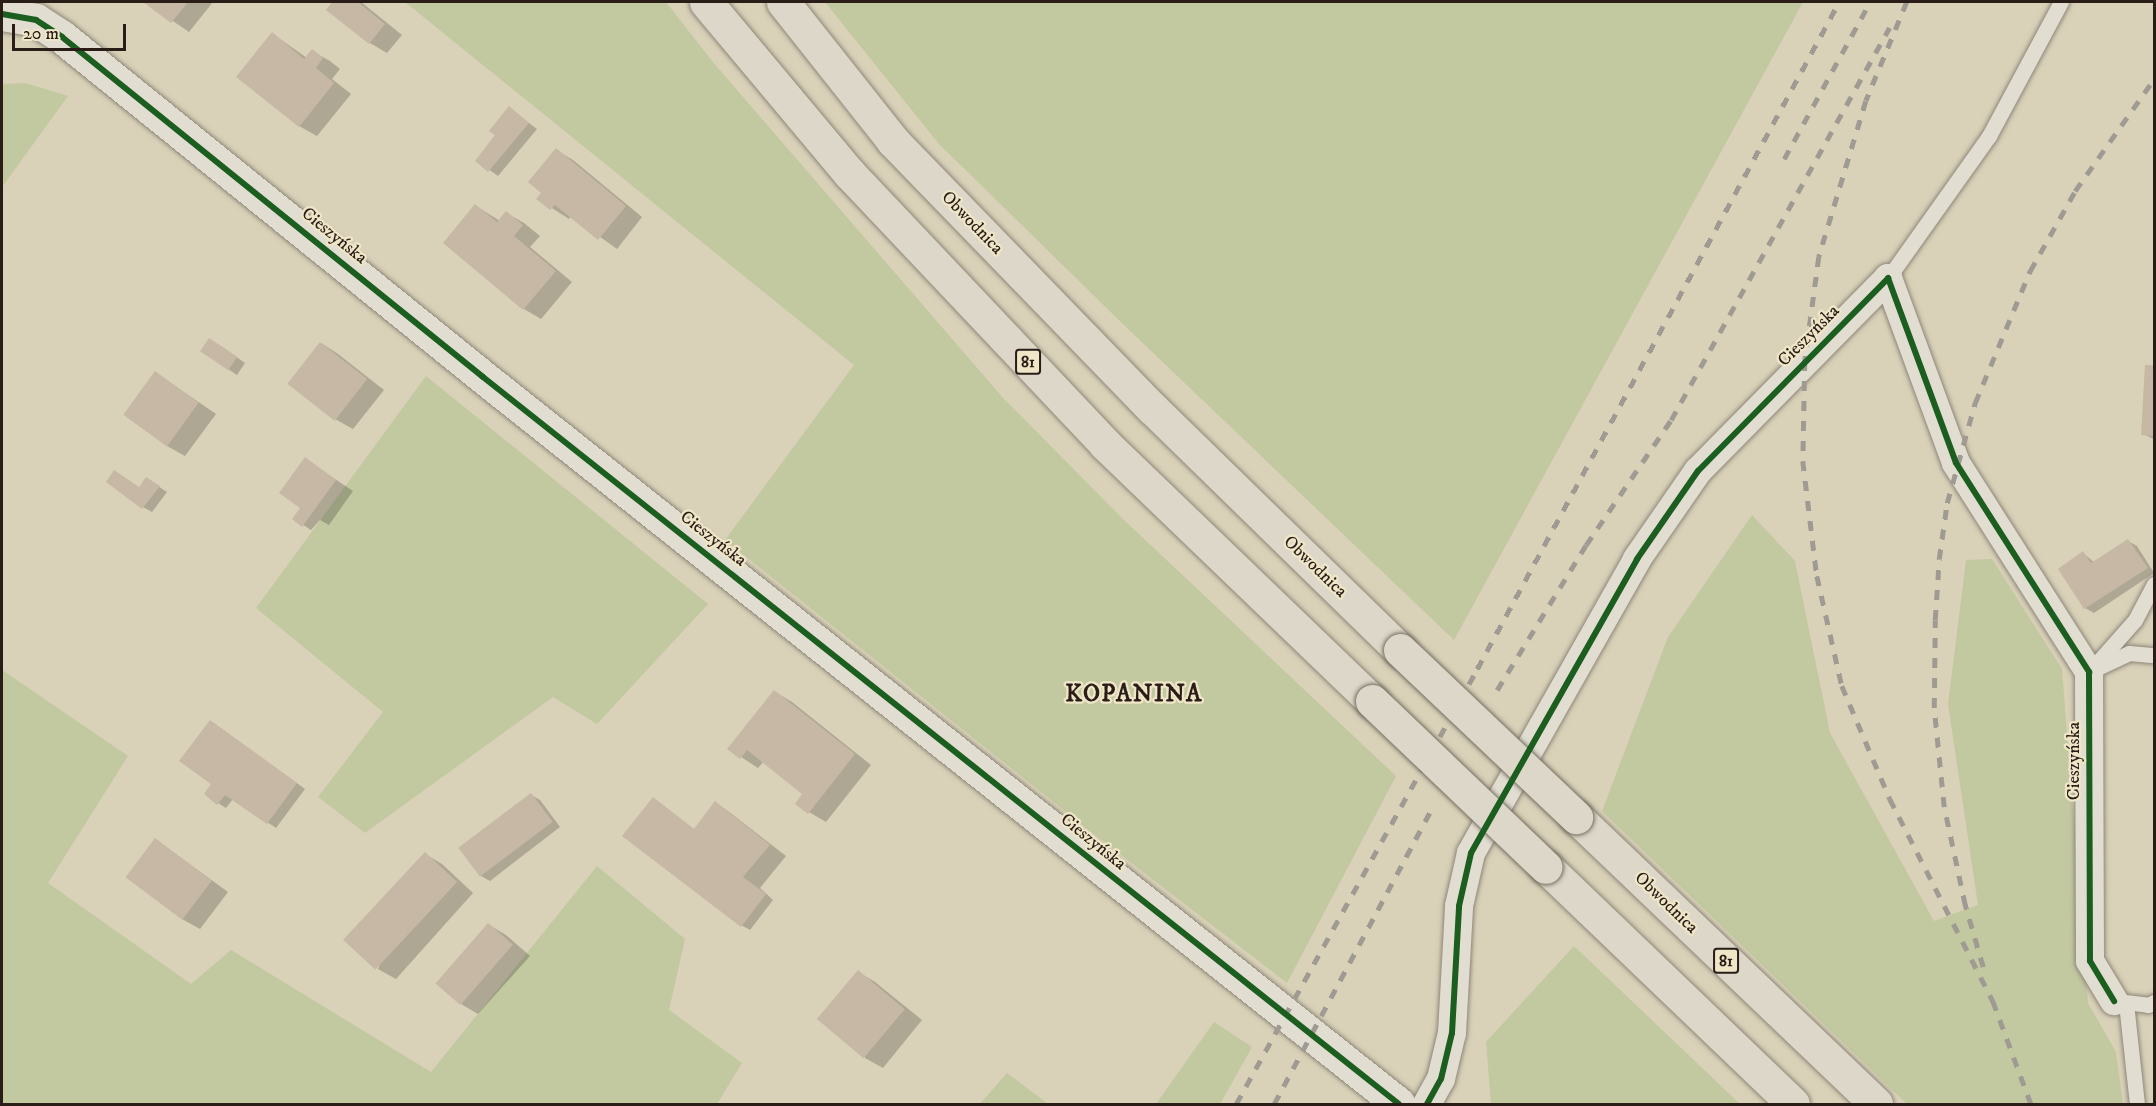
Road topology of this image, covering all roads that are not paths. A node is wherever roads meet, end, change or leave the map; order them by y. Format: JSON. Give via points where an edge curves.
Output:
{"nodes":[{"id":1,"x":706,"y":2,"type":"edge"},
{"id":2,"x":783,"y":2,"type":"edge"},
{"id":3,"x":2061,"y":2,"type":"edge"},
{"id":4,"x":2,"y":14,"type":"edge"},
{"id":5,"x":1888,"y":278,"type":"junction"},
{"id":6,"x":2154,"y":584,"type":"edge"},
{"id":7,"x":2154,"y":655,"type":"edge"},
{"id":8,"x":2089,"y":672,"type":"junction"},
{"id":9,"x":2120,"y":1002,"type":"junction"},
{"id":10,"x":2154,"y":1002,"type":"edge"},
{"id":11,"x":1399,"y":1104,"type":"edge"},
{"id":12,"x":1427,"y":1104,"type":"edge"},
{"id":13,"x":1794,"y":1104,"type":"edge"},
{"id":14,"x":1876,"y":1104,"type":"edge"},
{"id":15,"x":2137,"y":1104,"type":"edge"}],
"edges":[{"from":1,"to":13,"type":"main road","number":"81","bridge":true,"via":[[849,173],[1097,436]]},
{"from":2,"to":14,"type":"main road","name":"Obwodnica","number":"81","bridge":true,"via":[[893,141],[1152,408]]},
{"from":3,"to":5,"type":"lane","name":"Cieszyńska","via":[[1989,136]]},
{"from":4,"to":11,"type":"street","name":"Cieszyńska","via":[[36,20],[62,38]]},
{"from":5,"to":8,"type":"street","via":[[1956,463]]},
{"from":5,"to":12,"type":"street","name":"Cieszyńska","via":[[1698,471],[1637,559],[1482,833],[1471,853],[1459,906],[1452,1033],[1441,1079]]},
{"from":6,"to":8,"type":"lane","via":[[2135,620]]},
{"from":7,"to":8,"type":"lane","via":[[2129,653]]},
{"from":8,"to":9,"type":"street","name":"Cieszyńska","via":[[2090,961]]},
{"from":9,"to":10,"type":"lane"},
{"from":9,"to":15,"type":"lane"}]}
